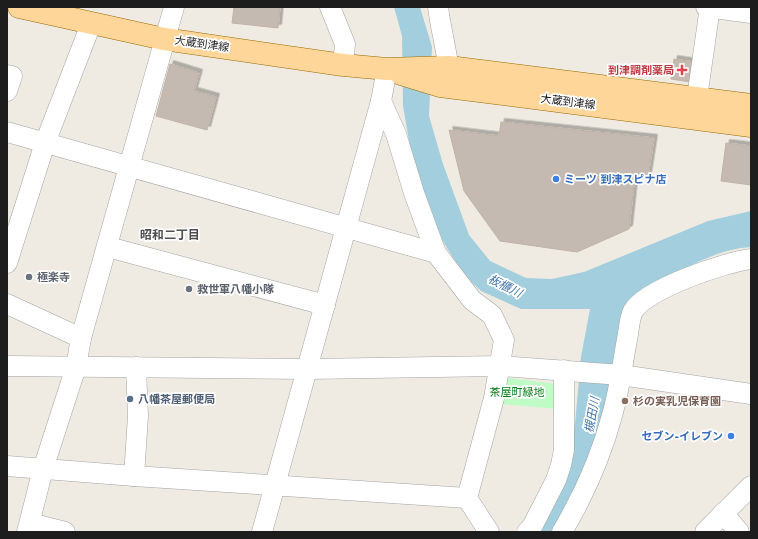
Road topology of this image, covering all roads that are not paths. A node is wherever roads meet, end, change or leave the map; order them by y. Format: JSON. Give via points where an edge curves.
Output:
{"nodes":[{"id":1,"x":19,"y":7,"type":"edge"},
{"id":2,"x":174,"y":7,"type":"edge"},
{"id":3,"x":330,"y":7,"type":"edge"},
{"id":4,"x":438,"y":7,"type":"edge"},
{"id":5,"x":706,"y":7,"type":"edge"},
{"id":6,"x":710,"y":7,"type":"edge"},
{"id":7,"x":751,"y":13,"type":"edge"},
{"id":8,"x":91,"y":24,"type":"junction"},
{"id":9,"x":164,"y":39,"type":"junction"},
{"id":10,"x":343,"y":65,"type":"junction"},
{"id":11,"x":387,"y":69,"type":"junction"},
{"id":12,"x":7,"y":75,"type":"edge"},
{"id":13,"x":445,"y":76,"type":"junction"},
{"id":14,"x":7,"y":91,"type":"edge"},
{"id":15,"x":697,"y":98,"type":"junction"},
{"id":16,"x":381,"y":101,"type":"junction"},
{"id":17,"x":751,"y":105,"type":"edge"},
{"id":18,"x":751,"y":126,"type":"edge"},
{"id":19,"x":7,"y":132,"type":"edge"},
{"id":20,"x":45,"y":143,"type":"junction"},
{"id":21,"x":129,"y":167,"type":"junction"},
{"id":22,"x":346,"y":228,"type":"junction"},
{"id":23,"x":108,"y":247,"type":"junction"},
{"id":24,"x":436,"y":253,"type":"junction"},
{"id":25,"x":751,"y":259,"type":"edge"},
{"id":26,"x":7,"y":263,"type":"edge"},
{"id":27,"x":7,"y":304,"type":"edge"},
{"id":28,"x":325,"y":305,"type":"junction"},
{"id":29,"x":81,"y":338,"type":"junction"},
{"id":30,"x":7,"y":366,"type":"edge"},
{"id":31,"x":500,"y":366,"type":"junction"},
{"id":32,"x":76,"y":367,"type":"junction"},
{"id":33,"x":136,"y":368,"type":"junction"},
{"id":34,"x":308,"y":369,"type":"junction"},
{"id":35,"x":568,"y":371,"type":"junction"},
{"id":36,"x":621,"y":375,"type":"junction"},
{"id":37,"x":751,"y":394,"type":"edge"},
{"id":38,"x":7,"y":466,"type":"edge"},
{"id":39,"x":43,"y":469,"type":"junction"},
{"id":40,"x":134,"y":476,"type":"junction"},
{"id":41,"x":274,"y":486,"type":"junction"},
{"id":42,"x":751,"y":486,"type":"edge"},
{"id":43,"x":467,"y":498,"type":"junction"},
{"id":44,"x":723,"y":513,"type":"junction"},
{"id":45,"x":28,"y":527,"type":"edge"},
{"id":46,"x":65,"y":532,"type":"edge"},
{"id":47,"x":262,"y":532,"type":"edge"},
{"id":48,"x":489,"y":532,"type":"edge"},
{"id":49,"x":527,"y":532,"type":"edge"},
{"id":50,"x":562,"y":532,"type":"edge"},
{"id":51,"x":705,"y":532,"type":"edge"},
{"id":52,"x":739,"y":532,"type":"edge"}],
"edges":[{"from":1,"to":8,"type":"main road","name":"大蔵到津線"},
{"from":2,"to":9,"type":"street"},
{"from":3,"to":10,"type":"street","via":[[344,44]]},
{"from":4,"to":13,"type":"street"},
{"from":5,"to":6,"type":"street"},
{"from":6,"to":7,"type":"street"},
{"from":6,"to":15,"type":"street"},
{"from":8,"to":9,"type":"main road","name":"大蔵到津線"},
{"from":8,"to":20,"type":"street"},
{"from":9,"to":10,"type":"main road","name":"大蔵到津線"},
{"from":9,"to":21,"type":"street"},
{"from":10,"to":11,"type":"main road","name":"大蔵到津線"},
{"from":11,"to":13,"type":"main road","name":"大蔵到津線"},
{"from":11,"to":16,"type":"street"},
{"from":12,"to":14,"type":"street","via":[[12,76]]},
{"from":13,"to":15,"type":"main road","name":"大蔵到津線"},
{"from":13,"to":18,"type":"main road","name":"大蔵到津線"},
{"from":15,"to":17,"type":"main road","name":"大蔵到津線"},
{"from":16,"to":22,"type":"street"},
{"from":16,"to":24,"type":"street","via":[[396,134]]},
{"from":19,"to":20,"type":"street"},
{"from":20,"to":21,"type":"street"},
{"from":20,"to":26,"type":"street"},
{"from":21,"to":22,"type":"street"},
{"from":21,"to":23,"type":"street"},
{"from":22,"to":24,"type":"street"},
{"from":22,"to":28,"type":"street"},
{"from":23,"to":28,"type":"street"},
{"from":23,"to":29,"type":"street"},
{"from":24,"to":31,"type":"street","via":[[472,300],[492,315],[504,340]]},
{"from":25,"to":36,"type":"street","via":[[711,270],[668,286],[646,298],[632,312]]},
{"from":27,"to":29,"type":"street"},
{"from":28,"to":34,"type":"street"},
{"from":29,"to":32,"type":"street"},
{"from":30,"to":32,"type":"street"},
{"from":31,"to":34,"type":"street"},
{"from":31,"to":35,"type":"street"},
{"from":31,"to":43,"type":"street"},
{"from":32,"to":33,"type":"street"},
{"from":32,"to":39,"type":"street"},
{"from":33,"to":34,"type":"street"},
{"from":33,"to":40,"type":"street","via":[[138,416]]},
{"from":34,"to":41,"type":"street"},
{"from":35,"to":36,"type":"street"},
{"from":35,"to":49,"type":"street","via":[[561,465],[556,480]]},
{"from":36,"to":37,"type":"street"},
{"from":36,"to":50,"type":"street","via":[[614,412],[597,461]]},
{"from":38,"to":39,"type":"street"},
{"from":39,"to":40,"type":"street"},
{"from":39,"to":45,"type":"street"},
{"from":40,"to":41,"type":"street"},
{"from":41,"to":43,"type":"street"},
{"from":41,"to":47,"type":"street"},
{"from":42,"to":44,"type":"street"},
{"from":43,"to":48,"type":"street"},
{"from":44,"to":51,"type":"street"},
{"from":44,"to":52,"type":"street"},
{"from":45,"to":46,"type":"street"}]}
